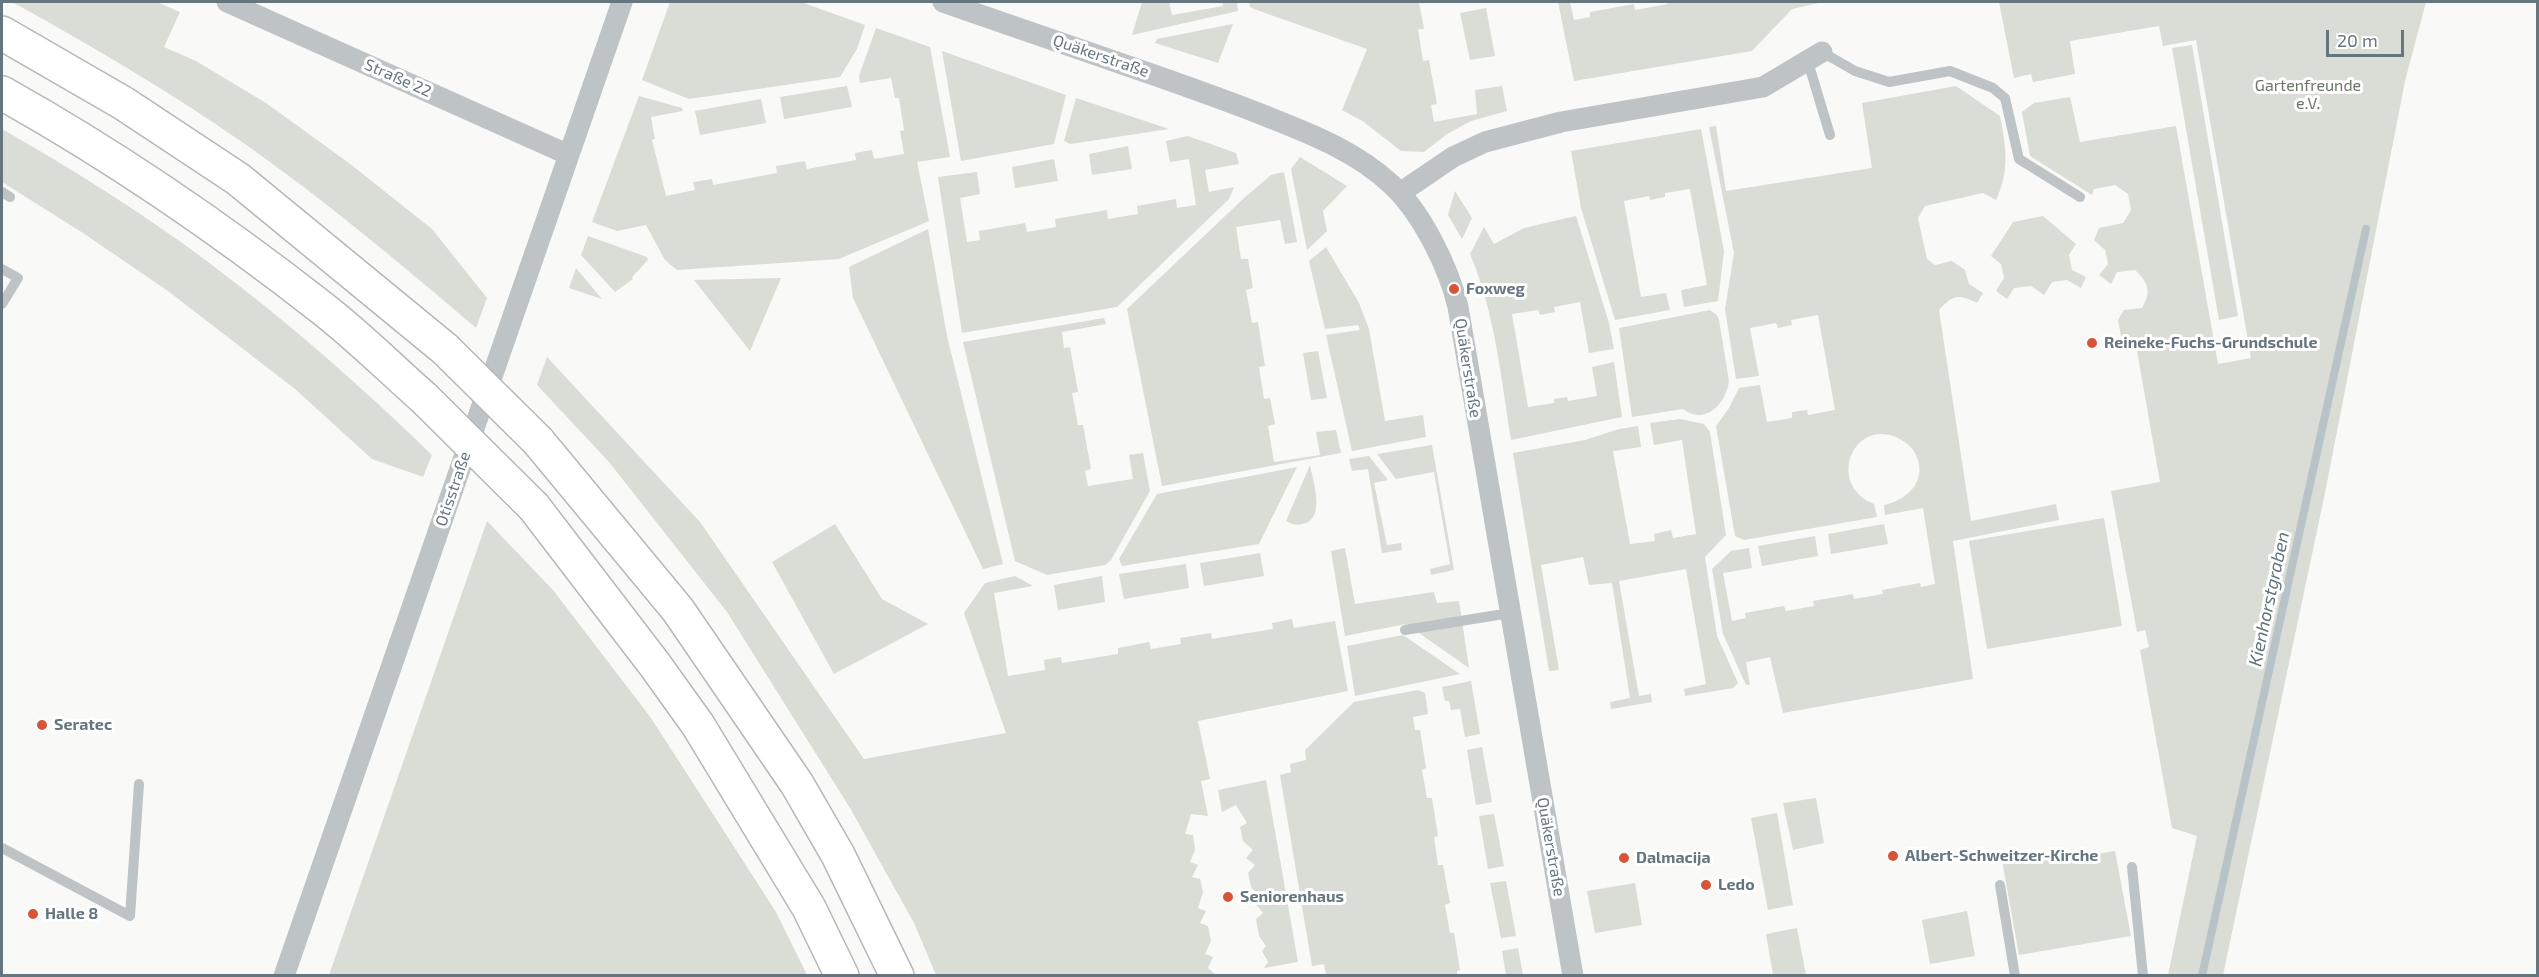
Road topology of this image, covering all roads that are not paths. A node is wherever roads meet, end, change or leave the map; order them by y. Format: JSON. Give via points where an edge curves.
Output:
{"nodes":[{"id":1,"x":227,"y":2,"type":"edge"},
{"id":2,"x":622,"y":2,"type":"edge"},
{"id":3,"x":944,"y":2,"type":"edge"},
{"id":4,"x":2,"y":33,"type":"edge"},
{"id":5,"x":1815,"y":57,"type":"junction"},
{"id":6,"x":2,"y":93,"type":"edge"},
{"id":7,"x":1830,"y":135,"type":"dead end"},
{"id":8,"x":569,"y":156,"type":"junction"},
{"id":9,"x":1400,"y":193,"type":"junction"},
{"id":10,"x":2080,"y":197,"type":"dead end"},
{"id":11,"x":2,"y":269,"type":"edge"},
{"id":12,"x":2,"y":304,"type":"edge"},
{"id":13,"x":1510,"y":613,"type":"junction"},
{"id":14,"x":1405,"y":630,"type":"dead end"},
{"id":15,"x":139,"y":784,"type":"dead end"},
{"id":16,"x":2,"y":848,"type":"edge"},
{"id":17,"x":2132,"y":867,"type":"dead end"},
{"id":18,"x":2000,"y":885,"type":"dead end"},
{"id":19,"x":284,"y":975,"type":"edge"},
{"id":20,"x":842,"y":975,"type":"edge"},
{"id":21,"x":897,"y":975,"type":"edge"},
{"id":22,"x":1573,"y":975,"type":"edge"},
{"id":23,"x":2015,"y":975,"type":"edge"},
{"id":24,"x":2143,"y":975,"type":"edge"}],
"edges":[{"from":1,"to":8,"type":"street","name":"Straße 22"},
{"from":2,"to":8,"type":"street","name":"Otisstraße"},
{"from":3,"to":9,"type":"street","name":"Quäkerstraße","via":[[1213,95],[1323,139],[1369,166]]},
{"from":4,"to":21,"type":"highway","bridge":true,"via":[[123,103],[238,179],[445,349],[538,441],[678,610],[797,784],[838,855]]},
{"from":5,"to":7,"type":"lane"},
{"from":5,"to":9,"type":"street","via":[[1763,87],[1561,122],[1485,142]]},
{"from":5,"to":10,"type":"lane","via":[[1889,82],[1950,71],[1993,88],[2005,98],[2019,159]]},
{"from":6,"to":20,"type":"highway","bridge":true,"via":[[57,124],[207,223],[323,309],[424,398],[534,507],[698,725],[809,908]]},
{"from":8,"to":19,"type":"street","name":"Otisstraße"},
{"from":9,"to":13,"type":"street","name":"Quäkerstraße","via":[[1432,242],[1454,289]]},
{"from":11,"to":12,"type":"lane","via":[[18,278]]},
{"from":13,"to":14,"type":"lane"},
{"from":13,"to":22,"type":"street","name":"Quäkerstraße"},
{"from":15,"to":16,"type":"lane","via":[[130,916]]},
{"from":17,"to":24,"type":"lane"},
{"from":18,"to":23,"type":"lane"}]}
